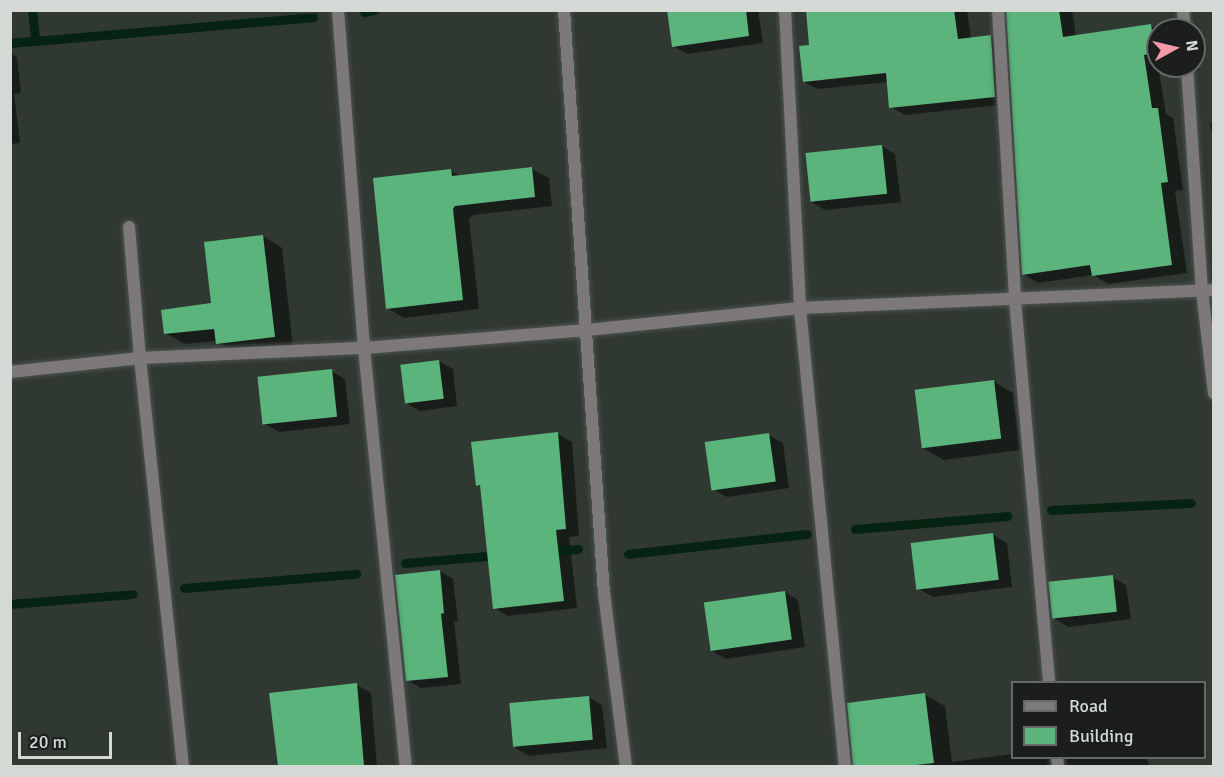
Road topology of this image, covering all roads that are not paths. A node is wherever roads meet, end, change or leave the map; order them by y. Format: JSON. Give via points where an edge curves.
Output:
{"nodes":[{"id":1,"x":338,"y":10,"type":"edge"},
{"id":2,"x":564,"y":10,"type":"edge"},
{"id":3,"x":785,"y":10,"type":"edge"},
{"id":4,"x":998,"y":10,"type":"edge"},
{"id":5,"x":1188,"y":78,"type":"edge"},
{"id":6,"x":129,"y":227,"type":"dead end"},
{"id":7,"x":1208,"y":290,"type":"edge"},
{"id":8,"x":1015,"y":300,"type":"junction"},
{"id":9,"x":800,"y":308,"type":"junction"},
{"id":10,"x":587,"y":330,"type":"junction"},
{"id":11,"x":364,"y":348,"type":"junction"},
{"id":12,"x":140,"y":358,"type":"junction"},
{"id":13,"x":10,"y":372,"type":"edge"},
{"id":14,"x":1214,"y":393,"type":"edge"},
{"id":15,"x":1049,"y":681,"type":"edge"},
{"id":16,"x":183,"y":766,"type":"edge"},
{"id":17,"x":406,"y":766,"type":"edge"},
{"id":18,"x":626,"y":766,"type":"edge"},
{"id":19,"x":845,"y":766,"type":"edge"}],
"edges":[{"from":1,"to":11,"type":"street"},
{"from":2,"to":10,"type":"street"},
{"from":3,"to":9,"type":"street"},
{"from":4,"to":8,"type":"street"},
{"from":5,"to":7,"type":"street"},
{"from":6,"to":12,"type":"street"},
{"from":7,"to":8,"type":"street"},
{"from":7,"to":14,"type":"street"},
{"from":8,"to":9,"type":"street"},
{"from":8,"to":15,"type":"street"},
{"from":9,"to":10,"type":"street"},
{"from":9,"to":19,"type":"street"},
{"from":10,"to":11,"type":"street"},
{"from":10,"to":18,"type":"street","via":[[604,593]]},
{"from":11,"to":12,"type":"street"},
{"from":11,"to":17,"type":"street"},
{"from":12,"to":13,"type":"street"},
{"from":12,"to":16,"type":"street"}]}
